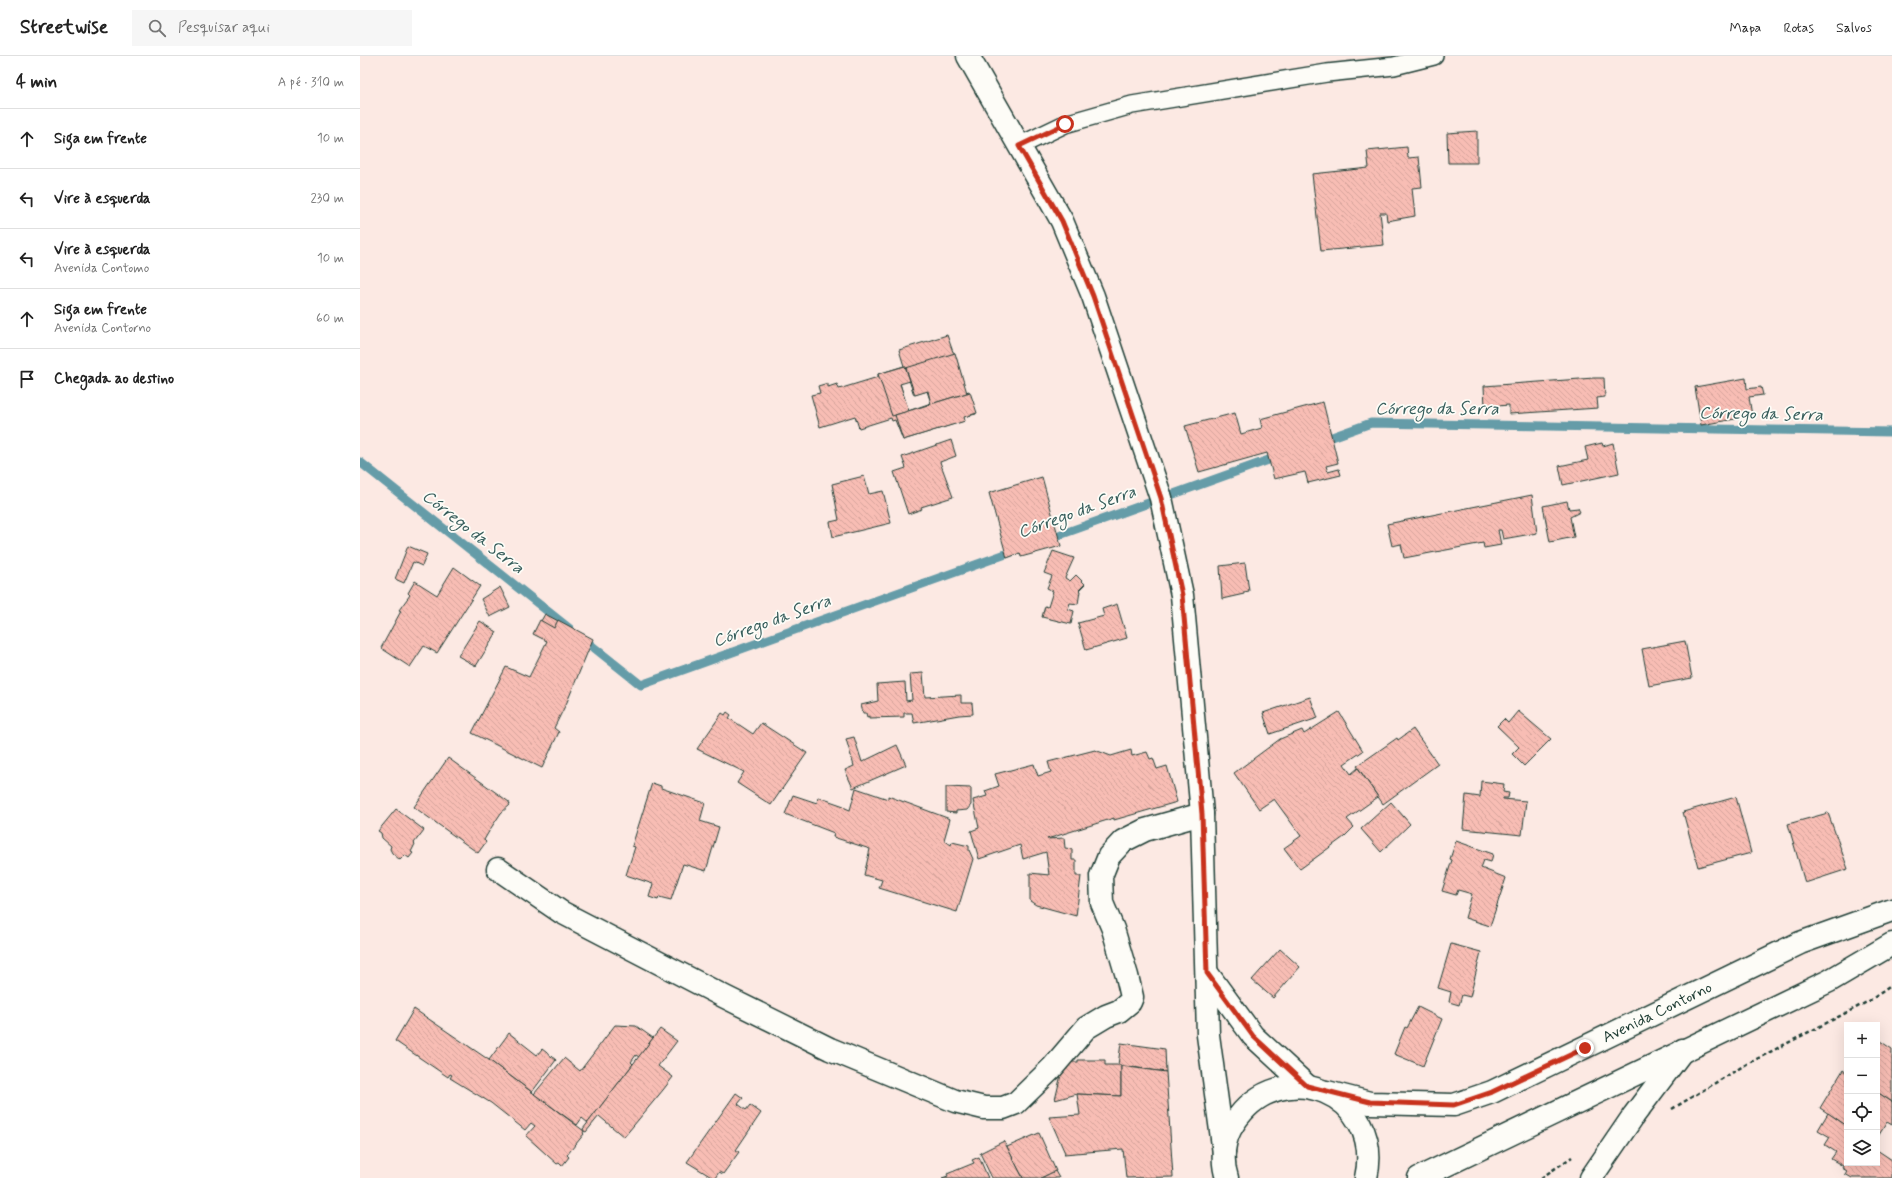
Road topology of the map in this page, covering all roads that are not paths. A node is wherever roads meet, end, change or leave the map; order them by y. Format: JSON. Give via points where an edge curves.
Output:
{"nodes":[{"id":1,"x":968,"y":56,"type":"edge"},
{"id":2,"x":1434,"y":56,"type":"edge"},
{"id":3,"x":1019,"y":146,"type":"junction"},
{"id":4,"x":1202,"y":814,"type":"junction"},
{"id":5,"x":498,"y":869,"type":"dead end"},
{"id":6,"x":1892,"y":910,"type":"edge"},
{"id":7,"x":1892,"y":944,"type":"edge"},
{"id":8,"x":1207,"y":973,"type":"junction"},
{"id":9,"x":1683,"y":1050,"type":"junction"},
{"id":10,"x":1307,"y":1086,"type":"junction"},
{"id":11,"x":1327,"y":1092,"type":"junction"},
{"id":12,"x":1225,"y":1170,"type":"edge"},
{"id":13,"x":1366,"y":1178,"type":"edge"},
{"id":14,"x":1419,"y":1178,"type":"edge"},
{"id":15,"x":1591,"y":1178,"type":"edge"}],
"edges":[{"from":1,"to":3,"type":"main road"},
{"from":2,"to":3,"type":"lane","via":[[1394,66],[1327,73],[1132,105],[1065,124]]},
{"from":3,"to":4,"type":"main road","via":[[1062,221],[1093,296],[1161,498],[1182,595]]},
{"from":4,"to":5,"type":"main road","via":[[1145,830],[1123,842],[1109,856],[1101,876],[1102,903],[1127,976],[1132,997],[1130,1002],[1119,1011],[1086,1028],[1052,1068],[1021,1098],[1003,1108],[984,1108],[955,1101],[830,1049],[561,912]]},
{"from":4,"to":8,"type":"main road"},
{"from":6,"to":11,"type":"main road","name":"Avenida Contorno","via":[[1800,943],[1492,1092],[1454,1105],[1370,1102]]},
{"from":7,"to":9,"type":"main road","via":[[1829,980]]},
{"from":8,"to":10,"type":"main road","via":[[1253,1036]]},
{"from":8,"to":12,"type":"main road","via":[[1208,1035]]},
{"from":9,"to":14,"type":"main road"},
{"from":9,"to":15,"type":"main road"},
{"from":10,"to":11,"type":"main road"},
{"from":10,"to":12,"type":"main road","via":[[1282,1087],[1260,1095],[1242,1110],[1229,1130]]},
{"from":11,"to":13,"type":"main road","via":[[1346,1104],[1359,1121],[1368,1142],[1369,1163]]}]}
